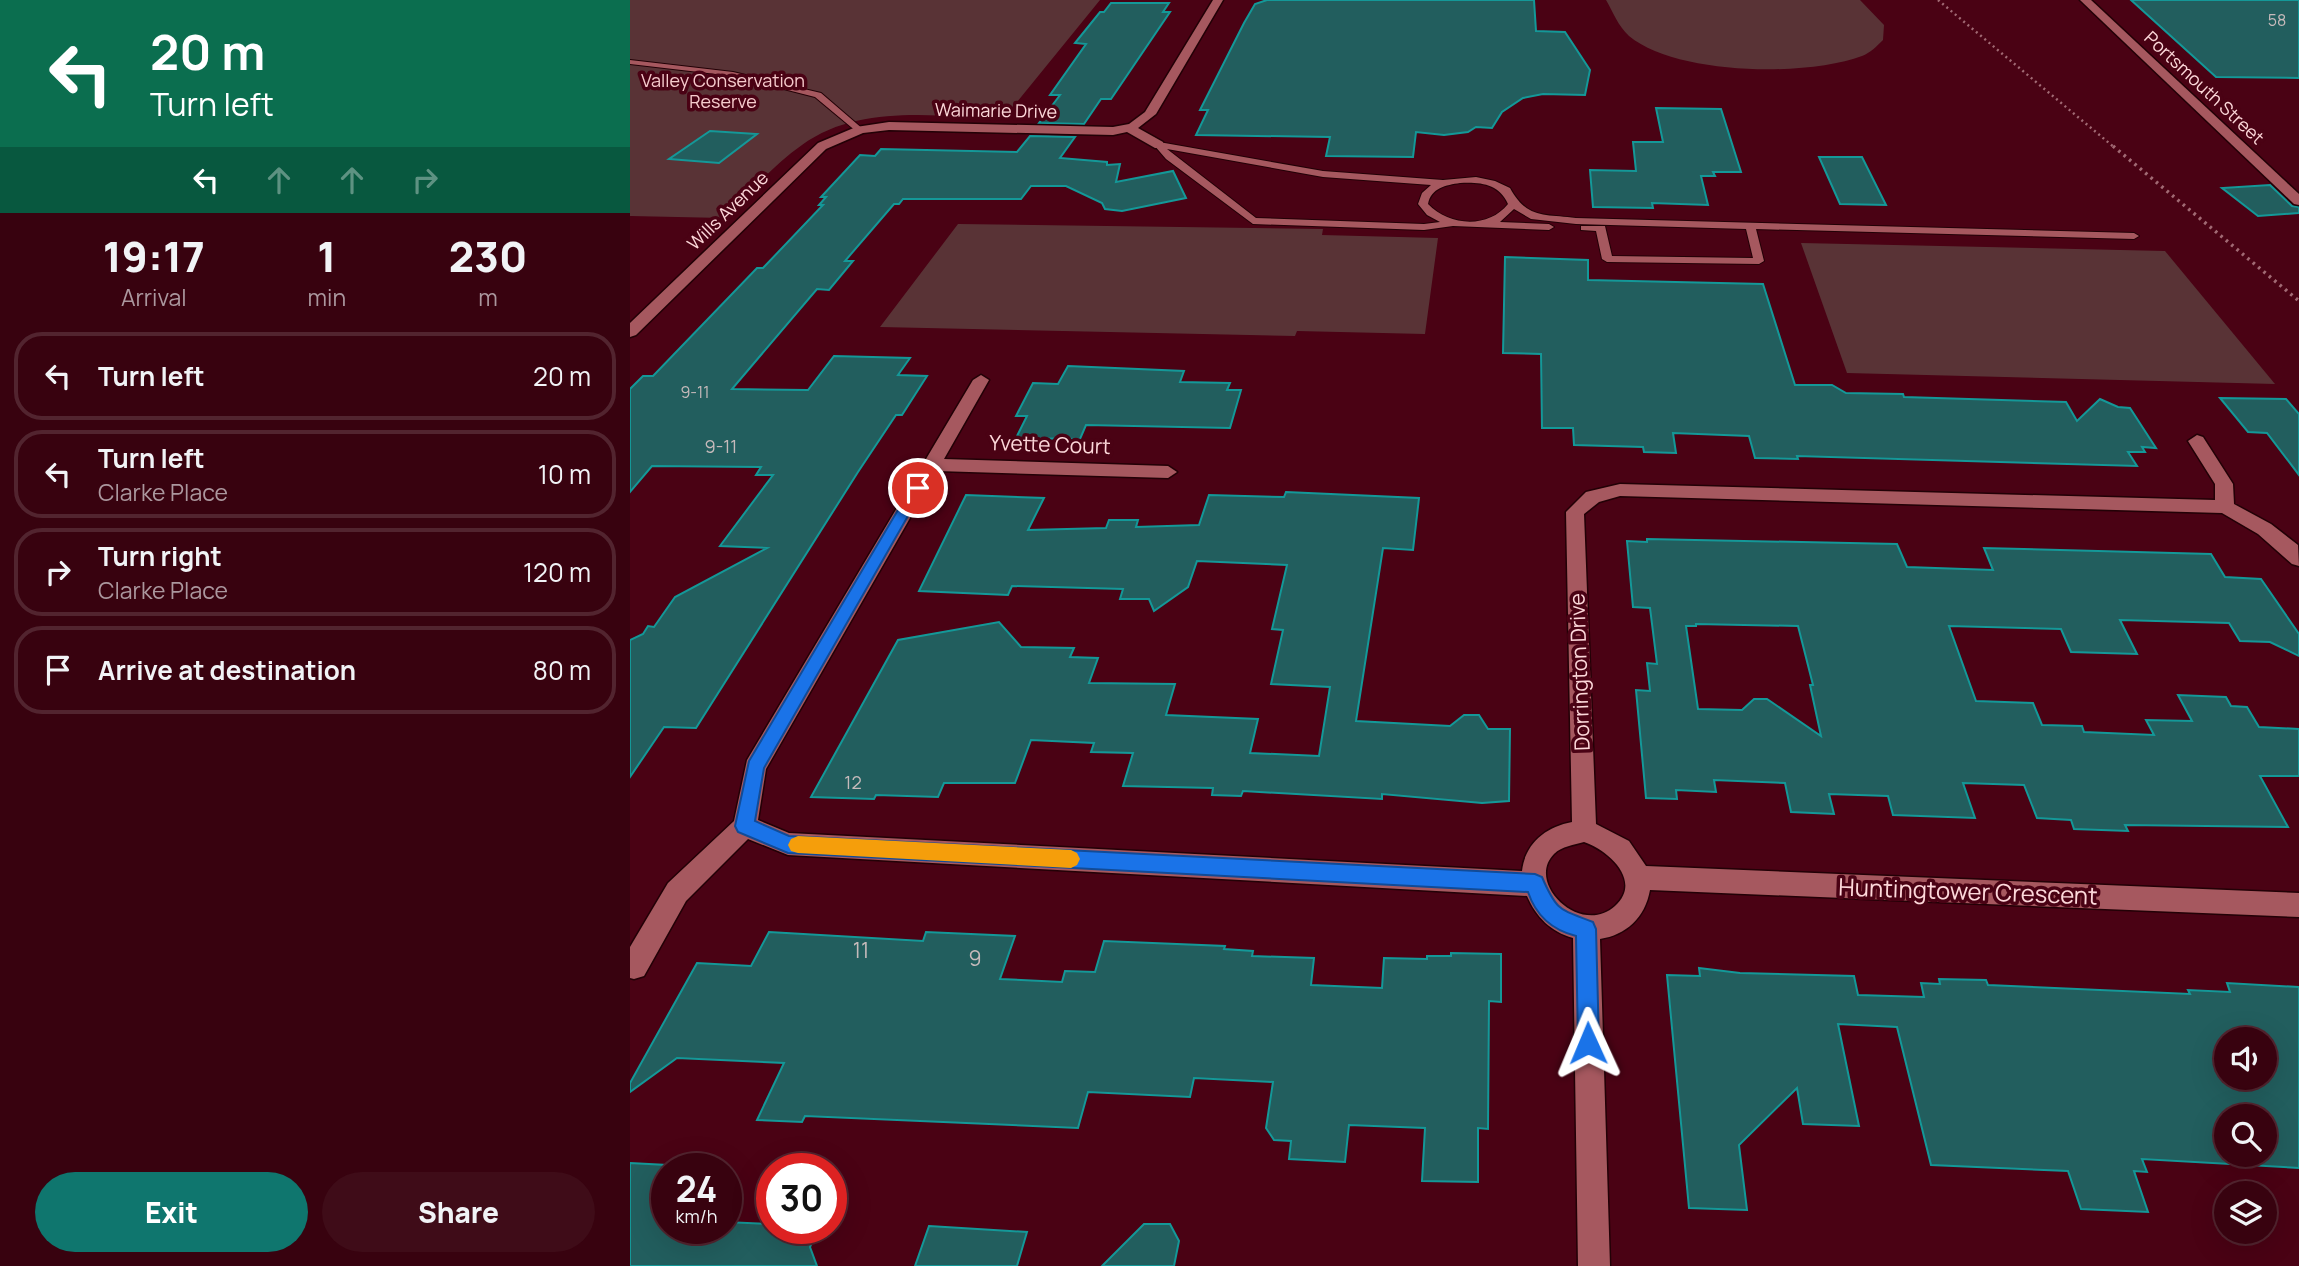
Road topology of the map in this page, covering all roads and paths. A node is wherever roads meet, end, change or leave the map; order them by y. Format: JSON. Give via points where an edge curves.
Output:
{"nodes":[{"id":1,"x":1218,"y":0,"type":"edge"},
{"id":2,"x":2085,"y":0,"type":"edge"},
{"id":3,"x":630,"y":62,"type":"edge"},
{"id":4,"x":1131,"y":129,"type":"junction"},
{"id":5,"x":860,"y":130,"type":"junction"},
{"id":6,"x":1158,"y":145,"type":"junction"},
{"id":7,"x":1443,"y":183,"type":"junction"},
{"id":8,"x":2299,"y":201,"type":"edge"},
{"id":9,"x":1513,"y":204,"type":"junction"},
{"id":10,"x":1456,"y":223,"type":"junction"},
{"id":11,"x":1479,"y":223,"type":"junction"},
{"id":12,"x":1750,"y":226,"type":"junction"},
{"id":13,"x":2134,"y":236,"type":"dead end"},
{"id":14,"x":630,"y":332,"type":"edge"},
{"id":15,"x":981,"y":380,"type":"dead end"},
{"id":16,"x":2197,"y":441,"type":"dead end"},
{"id":17,"x":931,"y":465,"type":"junction"},
{"id":18,"x":1168,"y":472,"type":"dead end"},
{"id":19,"x":2225,"y":507,"type":"junction"},
{"id":20,"x":2299,"y":559,"type":"edge"},
{"id":21,"x":744,"y":826,"type":"junction"},
{"id":22,"x":1584,"y":831,"type":"junction"},
{"id":23,"x":1638,"y":878,"type":"junction"},
{"id":24,"x":1535,"y":884,"type":"junction"},
{"id":25,"x":2299,"y":905,"type":"edge"},
{"id":26,"x":1586,"y":929,"type":"junction"},
{"id":27,"x":634,"y":966,"type":"dead end"},
{"id":28,"x":1594,"y":1266,"type":"edge"}],
"edges":[{"from":1,"to":4,"type":"street","via":[[1150,114]]},
{"from":2,"to":8,"type":"street","name":"Portsmouth Street"},
{"from":3,"to":5,"type":"lane","via":[[733,74],[818,95]]},
{"from":4,"to":5,"type":"street","name":"Waimarie Drive","via":[[889,126]]},
{"from":4,"to":6,"type":"street"},
{"from":5,"to":14,"type":"street","name":"Wills Avenue","via":[[822,146]]},
{"from":6,"to":7,"type":"lane","via":[[1323,174]]},
{"from":6,"to":10,"type":"lane","via":[[1253,221],[1424,227]]},
{"from":7,"to":9,"type":"lane","via":[[1487,181],[1507,190]]},
{"from":7,"to":10,"type":"lane","via":[[1430,189],[1423,205],[1428,213]]},
{"from":9,"to":11,"type":"lane","via":[[1506,214]]},
{"from":9,"to":12,"type":"lane","via":[[1531,216]]},
{"from":10,"to":11,"type":"lane"},
{"from":11,"to":12,"type":"lane","via":[[1601,228],[1606,259],[1759,261]]},
{"from":12,"to":13,"type":"lane"},
{"from":15,"to":17,"type":"street"},
{"from":16,"to":19,"type":"street","via":[[2224,484]]},
{"from":17,"to":18,"type":"street","name":"Yvette Court"},
{"from":17,"to":21,"type":"street","via":[[755,767]]},
{"from":19,"to":20,"type":"street","via":[[2256,521]]},
{"from":19,"to":22,"type":"street","name":"Dorrington Drive","via":[[1620,490],[1593,497],[1575,512]]},
{"from":21,"to":24,"type":"street","via":[[788,844]]},
{"from":21,"to":27,"type":"street","via":[[677,892]]},
{"from":22,"to":23,"type":"street","via":[[1617,844],[1629,856]]},
{"from":22,"to":24,"type":"street","via":[[1562,835],[1548,844],[1538,857]]},
{"from":23,"to":25,"type":"street","name":"Huntingtower Crescent"},
{"from":23,"to":26,"type":"street","via":[[1629,910],[1616,922]]},
{"from":24,"to":26,"type":"street","via":[[1552,915]]},
{"from":26,"to":28,"type":"street"}]}
